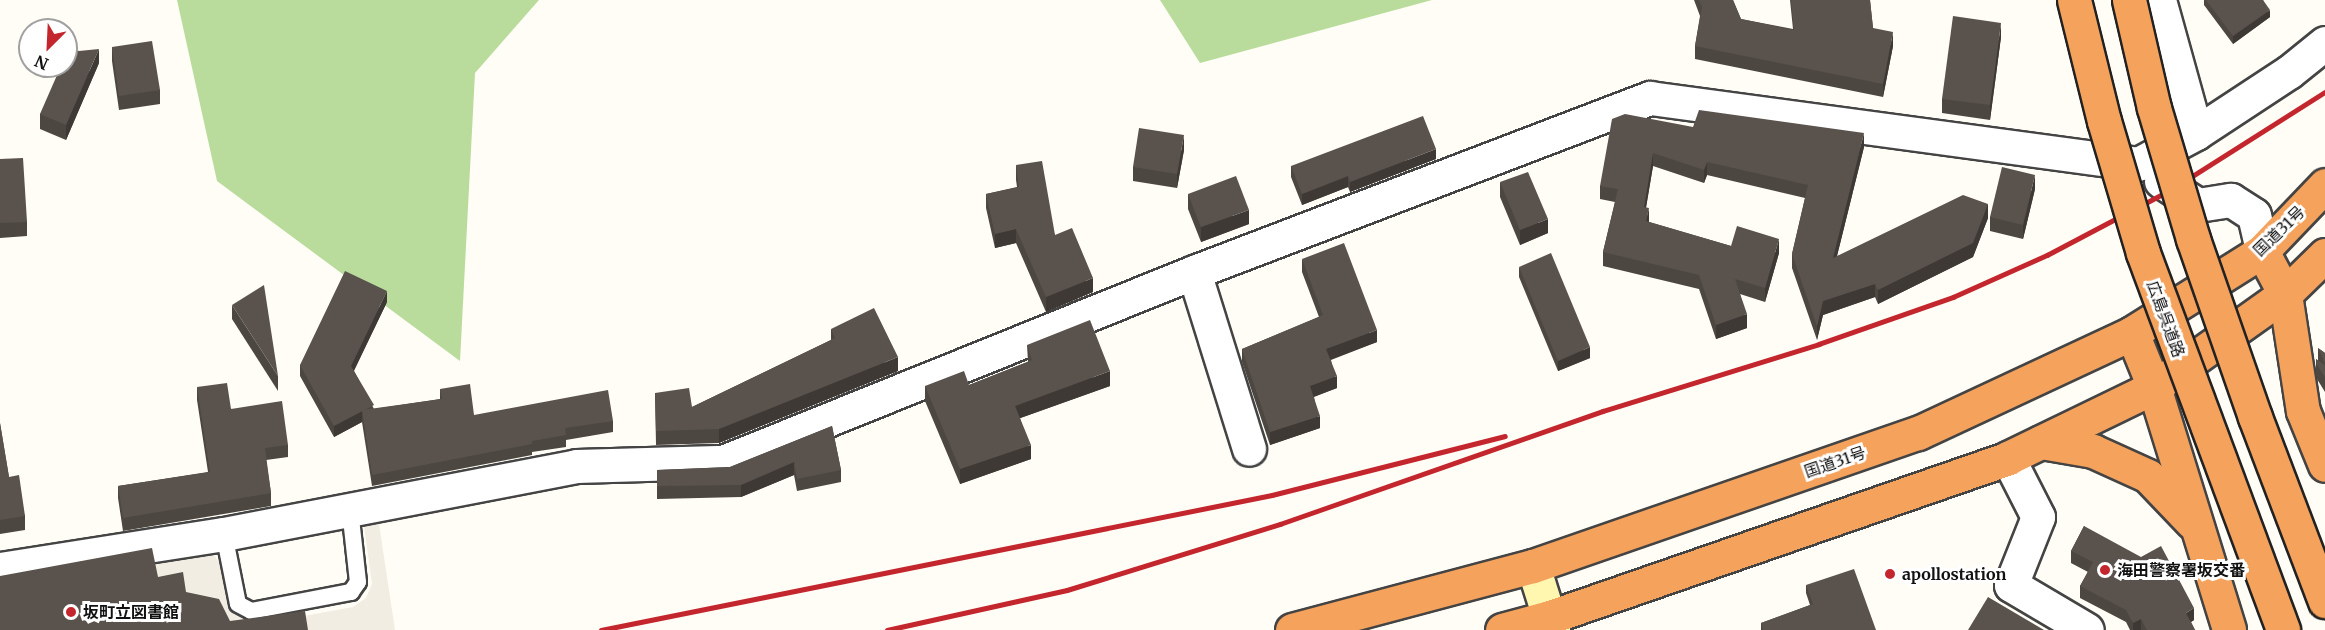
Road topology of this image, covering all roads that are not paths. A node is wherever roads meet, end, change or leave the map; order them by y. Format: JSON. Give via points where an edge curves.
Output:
{"nodes":[{"id":1,"x":2074,"y":0,"type":"edge"},
{"id":2,"x":2129,"y":0,"type":"edge"},
{"id":3,"x":2159,"y":0,"type":"edge"},
{"id":4,"x":2325,"y":43,"type":"edge"},
{"id":5,"x":2196,"y":133,"type":"junction"},
{"id":6,"x":2138,"y":164,"type":"junction"},
{"id":7,"x":2325,"y":185,"type":"edge"},
{"id":8,"x":2262,"y":251,"type":"junction"},
{"id":9,"x":2320,"y":269,"type":"edge"},
{"id":10,"x":1194,"y":272,"type":"junction"},
{"id":11,"x":2286,"y":294,"type":"junction"},
{"id":12,"x":2132,"y":333,"type":"junction"},
{"id":13,"x":2154,"y":387,"type":"junction"},
{"id":14,"x":2041,"y":442,"type":"junction"},
{"id":15,"x":1249,"y":449,"type":"dead end"},
{"id":16,"x":2008,"y":458,"type":"junction"},
{"id":17,"x":2325,"y":465,"type":"edge"},
{"id":18,"x":350,"y":510,"type":"junction"},
{"id":19,"x":2197,"y":527,"type":"junction"},
{"id":20,"x":224,"y":534,"type":"junction"},
{"id":21,"x":1533,"y":566,"type":"junction"},
{"id":22,"x":0,"y":569,"type":"edge"},
{"id":23,"x":2325,"y":601,"type":"edge"},
{"id":24,"x":1552,"y":624,"type":"edge"},
{"id":25,"x":1292,"y":630,"type":"edge"},
{"id":26,"x":1502,"y":630,"type":"edge"},
{"id":27,"x":2087,"y":630,"type":"edge"},
{"id":28,"x":2229,"y":630,"type":"edge"},
{"id":29,"x":2283,"y":630,"type":"edge"}],
"edges":[{"from":1,"to":29,"type":"highway","name":"広島呉道路","bridge":true,"via":[[2143,253]]},
{"from":2,"to":23,"type":"highway","bridge":true,"via":[[2154,108],[2193,239]]},
{"from":3,"to":5,"type":"street"},
{"from":4,"to":5,"type":"street","via":[[2289,72]]},
{"from":5,"to":6,"type":"street"},
{"from":6,"to":8,"type":"street","via":[[2198,205],[2231,200],[2253,215]]},
{"from":6,"to":10,"type":"street","via":[[1650,98]]},
{"from":7,"to":8,"type":"highway","name":"国道31号"},
{"from":8,"to":11,"type":"highway"},
{"from":8,"to":12,"type":"highway","name":"国道31号"},
{"from":9,"to":11,"type":"highway"},
{"from":10,"to":15,"type":"street"},
{"from":10,"to":18,"type":"street","via":[[723,462],[576,466]]},
{"from":11,"to":13,"type":"highway"},
{"from":11,"to":17,"type":"highway","via":[[2303,411]]},
{"from":12,"to":13,"type":"highway"},
{"from":12,"to":21,"type":"highway","name":"国道31号","via":[[1918,433]]},
{"from":13,"to":14,"type":"highway"},
{"from":13,"to":19,"type":"highway"},
{"from":14,"to":16,"type":"highway"},
{"from":14,"to":19,"type":"highway","via":[[2093,451],[2148,476]]},
{"from":16,"to":24,"type":"highway"},
{"from":16,"to":27,"type":"street","via":[[2038,517],[2011,585]]},
{"from":18,"to":20,"type":"street"},
{"from":18,"to":20,"type":"lane","via":[[358,582],[351,592],[296,603],[251,611],[238,604]]},
{"from":19,"to":28,"type":"highway"},
{"from":20,"to":22,"type":"street"},
{"from":21,"to":24,"type":"street"},
{"from":21,"to":25,"type":"highway","name":"国道31号"},
{"from":24,"to":26,"type":"highway"}]}
